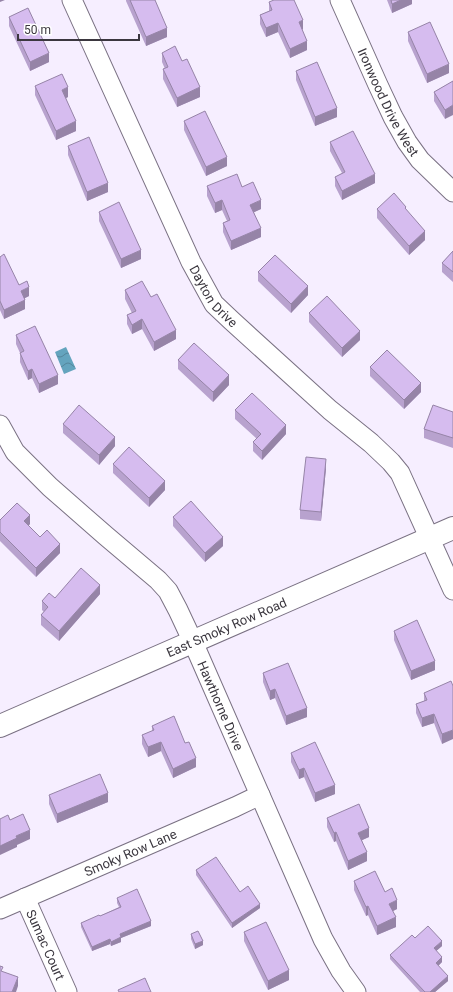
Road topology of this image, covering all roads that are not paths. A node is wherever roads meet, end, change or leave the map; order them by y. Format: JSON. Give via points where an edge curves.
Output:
{"nodes":[{"id":1,"x":72,"y":0,"type":"edge"},
{"id":2,"x":340,"y":0,"type":"edge"},
{"id":3,"x":453,"y":192,"type":"edge"},
{"id":4,"x":0,"y":425,"type":"edge"},
{"id":5,"x":453,"y":528,"type":"edge"},
{"id":6,"x":430,"y":538,"type":"junction"},
{"id":7,"x":453,"y":590,"type":"edge"},
{"id":8,"x":193,"y":642,"type":"junction"},
{"id":9,"x":0,"y":726,"type":"edge"},
{"id":10,"x":260,"y":795,"type":"junction"},
{"id":11,"x":25,"y":898,"type":"junction"},
{"id":12,"x":0,"y":909,"type":"edge"},
{"id":13,"x":67,"y":992,"type":"edge"},
{"id":14,"x":356,"y":992,"type":"edge"}],
"edges":[{"from":1,"to":6,"type":"street","name":"Dayton Drive","via":[[191,262],[214,304],[391,462],[400,473]]},
{"from":2,"to":3,"type":"street","name":"Ironwood Drive West","via":[[407,142],[420,160]]},
{"from":4,"to":8,"type":"street","name":"Hawthorne Drive","via":[[15,452],[50,487],[168,591]]},
{"from":5,"to":6,"type":"street","name":"East Smoky Row Road"},
{"from":6,"to":7,"type":"street","name":"Dayton Drive"},
{"from":6,"to":8,"type":"street","name":"East Smoky Row Road"},
{"from":8,"to":9,"type":"street","name":"East Smoky Row Road"},
{"from":8,"to":10,"type":"street","name":"Hawthorne Drive"},
{"from":10,"to":11,"type":"street","name":"Smoky Row Lane"},
{"from":10,"to":14,"type":"street","name":"Hawthorne Drive","via":[[323,938]]},
{"from":11,"to":12,"type":"street","name":"Smoky Row Lane"},
{"from":11,"to":13,"type":"street","name":"Sumac Court"}]}
